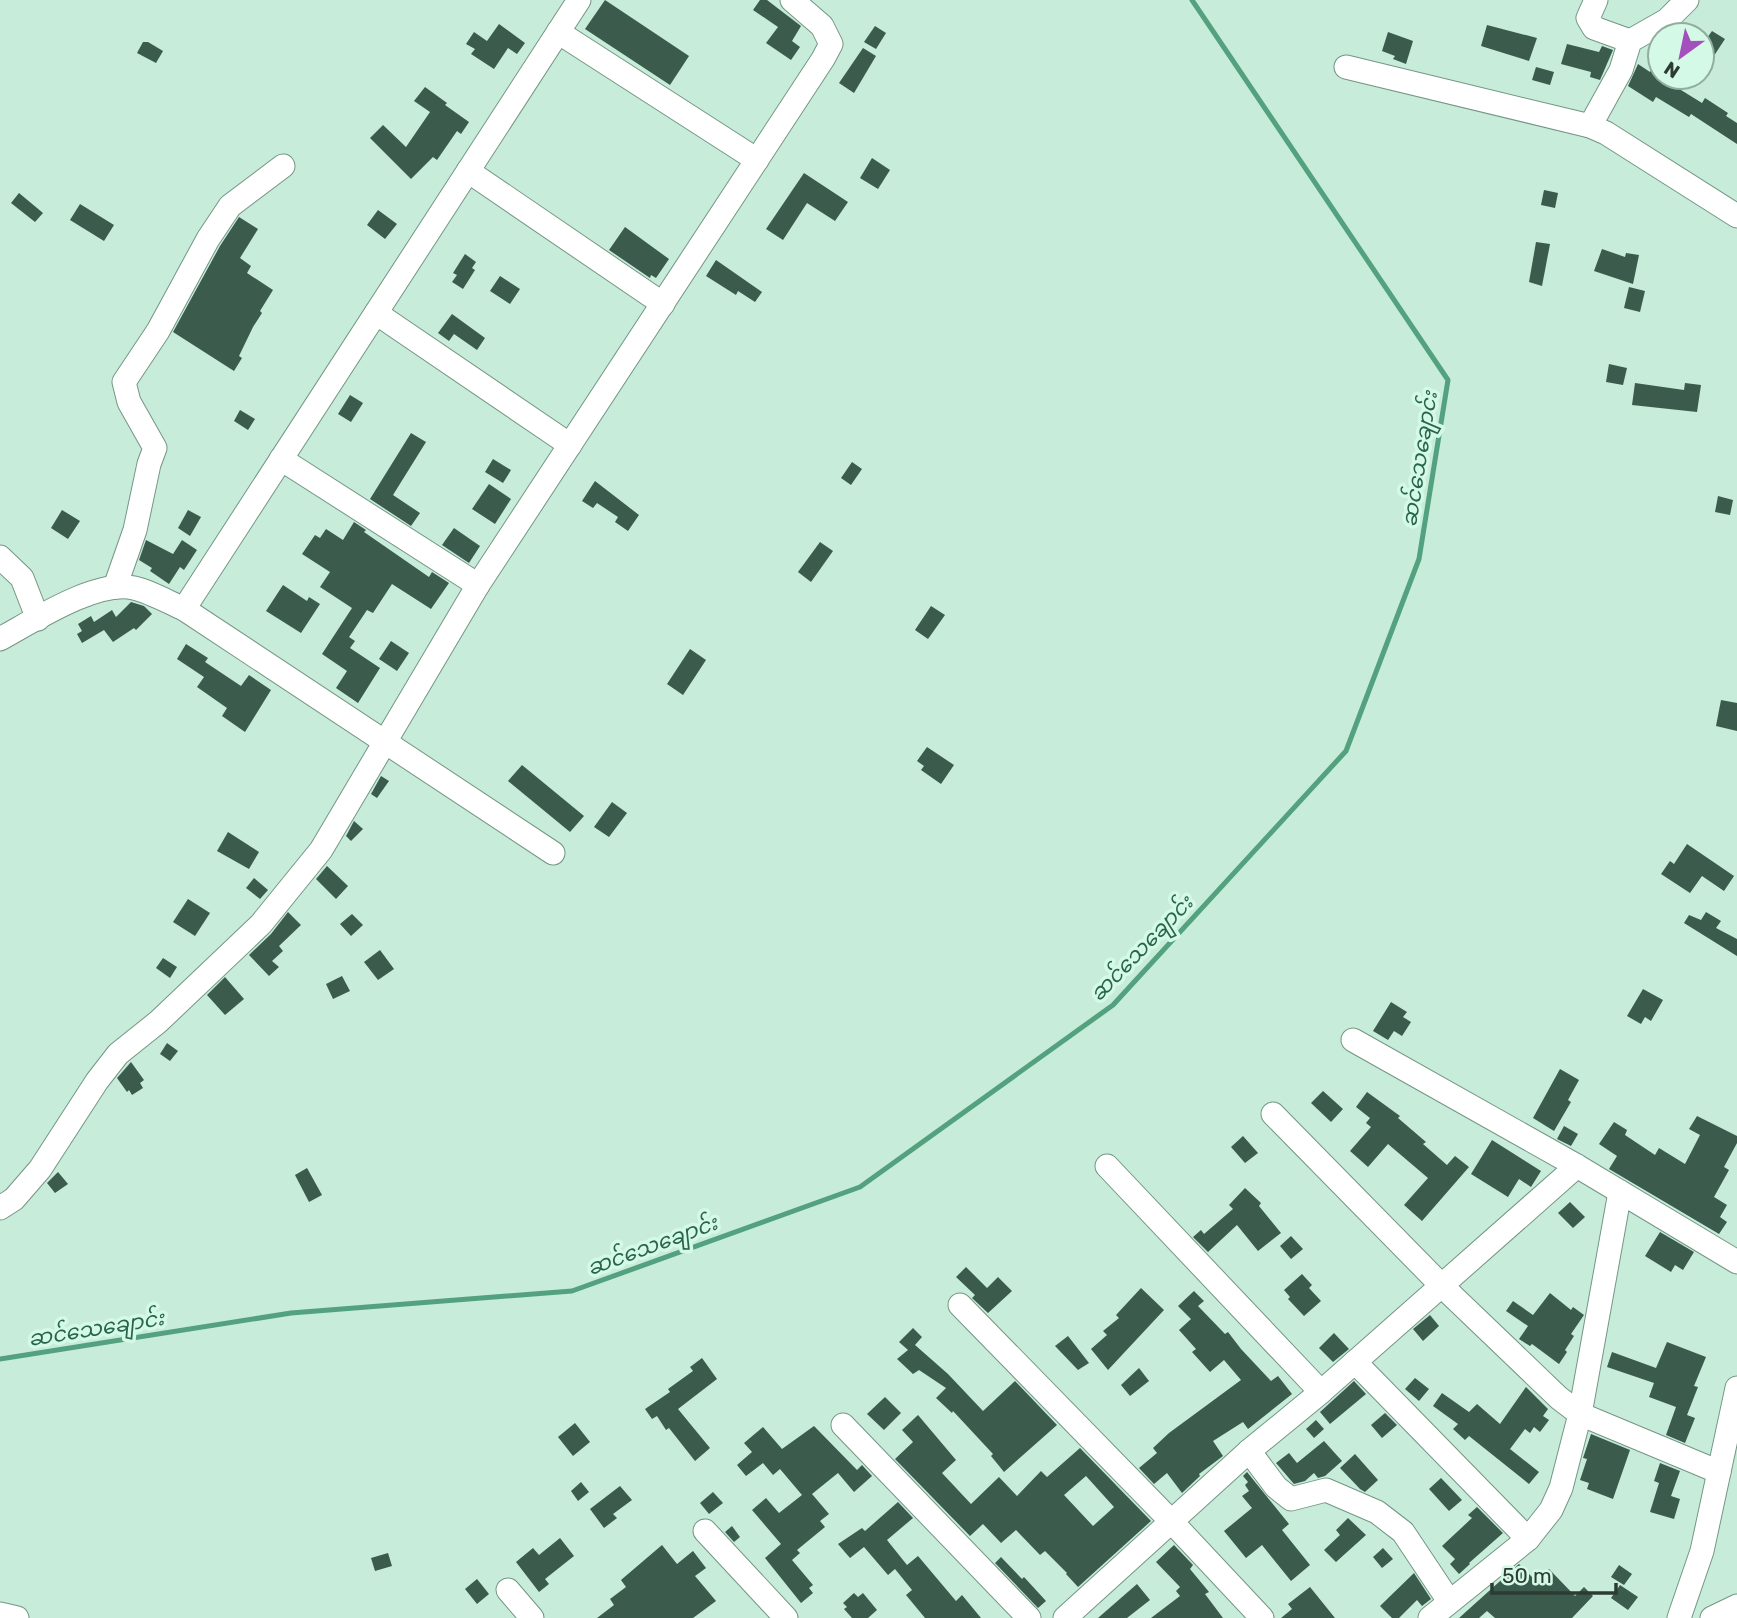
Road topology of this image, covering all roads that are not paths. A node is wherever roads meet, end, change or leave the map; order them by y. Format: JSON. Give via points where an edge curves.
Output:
{"nodes":[{"id":1,"x":579,"y":0,"type":"edge"},
{"id":2,"x":792,"y":0,"type":"edge"},
{"id":3,"x":1595,"y":0,"type":"edge"},
{"id":4,"x":1687,"y":0,"type":"edge"},
{"id":5,"x":558,"y":32,"type":"junction"},
{"id":6,"x":1630,"y":41,"type":"junction"},
{"id":7,"x":1346,"y":67,"type":"dead end"},
{"id":8,"x":1590,"y":125,"type":"junction"},
{"id":9,"x":757,"y":160,"type":"junction"},
{"id":10,"x":283,"y":166,"type":"dead end"},
{"id":11,"x":468,"y":171,"type":"junction"},
{"id":12,"x":1737,"y":216,"type":"edge"},
{"id":13,"x":663,"y":304,"type":"junction"},
{"id":14,"x":376,"y":313,"type":"junction"},
{"id":15,"x":570,"y":445,"type":"junction"},
{"id":16,"x":281,"y":459,"type":"junction"},
{"id":17,"x":0,"y":556,"type":"edge"},
{"id":18,"x":478,"y":585,"type":"junction"},
{"id":19,"x":116,"y":587,"type":"junction"},
{"id":20,"x":184,"y":609,"type":"junction"},
{"id":21,"x":38,"y":619,"type":"junction"},
{"id":22,"x":0,"y":639,"type":"edge"},
{"id":23,"x":385,"y":743,"type":"junction"},
{"id":24,"x":553,"y":853,"type":"dead end"},
{"id":25,"x":1353,"y":1040,"type":"dead end"},
{"id":26,"x":1273,"y":1114,"type":"dead end"},
{"id":27,"x":1107,"y":1166,"type":"dead end"},
{"id":28,"x":1577,"y":1166,"type":"junction"},
{"id":29,"x":1620,"y":1192,"type":"junction"},
{"id":30,"x":0,"y":1208,"type":"edge"},
{"id":31,"x":1737,"y":1262,"type":"edge"},
{"id":32,"x":1441,"y":1285,"type":"junction"},
{"id":33,"x":960,"y":1305,"type":"dead end"},
{"id":34,"x":1355,"y":1362,"type":"junction"},
{"id":35,"x":1737,"y":1388,"type":"edge"},
{"id":36,"x":1321,"y":1392,"type":"junction"},
{"id":37,"x":1580,"y":1414,"type":"junction"},
{"id":38,"x":843,"y":1424,"type":"dead end"},
{"id":39,"x":1249,"y":1451,"type":"junction"},
{"id":40,"x":1719,"y":1472,"type":"junction"},
{"id":41,"x":1171,"y":1521,"type":"junction"},
{"id":42,"x":705,"y":1531,"type":"dead end"},
{"id":43,"x":1528,"y":1539,"type":"junction"},
{"id":44,"x":508,"y":1590,"type":"dead end"},
{"id":45,"x":1449,"y":1601,"type":"junction"},
{"id":46,"x":1737,"y":1605,"type":"edge"},
{"id":47,"x":0,"y":1614,"type":"edge"},
{"id":48,"x":17,"y":1618,"type":"edge"},
{"id":49,"x":532,"y":1618,"type":"edge"},
{"id":50,"x":786,"y":1618,"type":"edge"},
{"id":51,"x":1028,"y":1618,"type":"edge"},
{"id":52,"x":1065,"y":1618,"type":"edge"},
{"id":53,"x":1262,"y":1618,"type":"edge"},
{"id":54,"x":1430,"y":1618,"type":"edge"},
{"id":55,"x":1679,"y":1618,"type":"edge"},
{"id":56,"x":1712,"y":1618,"type":"edge"}],
"edges":[{"from":1,"to":5,"type":"street"},
{"from":2,"to":9,"type":"street","via":[[822,26],[831,44]]},
{"from":3,"to":6,"type":"street","via":[[1588,18],[1594,28]]},
{"from":4,"to":6,"type":"street","via":[[1667,20]]},
{"from":5,"to":9,"type":"street"},
{"from":5,"to":11,"type":"street"},
{"from":6,"to":8,"type":"street","via":[[1621,71]]},
{"from":7,"to":8,"type":"street"},
{"from":8,"to":12,"type":"street"},
{"from":9,"to":13,"type":"street"},
{"from":10,"to":19,"type":"street","via":[[230,206],[124,382],[129,402],[155,448]]},
{"from":11,"to":13,"type":"street"},
{"from":11,"to":14,"type":"street"},
{"from":13,"to":15,"type":"street"},
{"from":14,"to":15,"type":"street"},
{"from":14,"to":16,"type":"street"},
{"from":15,"to":18,"type":"street"},
{"from":16,"to":18,"type":"street"},
{"from":16,"to":20,"type":"street"},
{"from":17,"to":21,"type":"street","via":[[22,579]]},
{"from":18,"to":23,"type":"street"},
{"from":19,"to":20,"type":"street","via":[[134,588]]},
{"from":19,"to":21,"type":"street","via":[[89,593]]},
{"from":20,"to":23,"type":"street"},
{"from":21,"to":22,"type":"street"},
{"from":23,"to":24,"type":"street"},
{"from":23,"to":30,"type":"street","via":[[302,876],[218,966],[118,1054],[40,1169]]},
{"from":25,"to":28,"type":"street"},
{"from":26,"to":32,"type":"street"},
{"from":27,"to":36,"type":"street"},
{"from":28,"to":29,"type":"street"},
{"from":28,"to":32,"type":"street"},
{"from":29,"to":31,"type":"street"},
{"from":29,"to":37,"type":"street"},
{"from":32,"to":34,"type":"street"},
{"from":32,"to":37,"type":"street"},
{"from":33,"to":41,"type":"street"},
{"from":34,"to":36,"type":"street"},
{"from":34,"to":43,"type":"street"},
{"from":35,"to":40,"type":"street"},
{"from":36,"to":39,"type":"street"},
{"from":37,"to":40,"type":"street"},
{"from":37,"to":43,"type":"street","via":[[1561,1488]]},
{"from":38,"to":51,"type":"street"},
{"from":39,"to":41,"type":"street"},
{"from":39,"to":45,"type":"street","via":[[1290,1499],[1326,1490],[1377,1512],[1403,1532]]},
{"from":40,"to":55,"type":"street","via":[[1702,1551]]},
{"from":41,"to":52,"type":"street"},
{"from":41,"to":53,"type":"street"},
{"from":42,"to":50,"type":"street"},
{"from":43,"to":45,"type":"street"},
{"from":44,"to":49,"type":"street"},
{"from":45,"to":54,"type":"street"},
{"from":46,"to":56,"type":"street"},
{"from":47,"to":48,"type":"street"}]}
